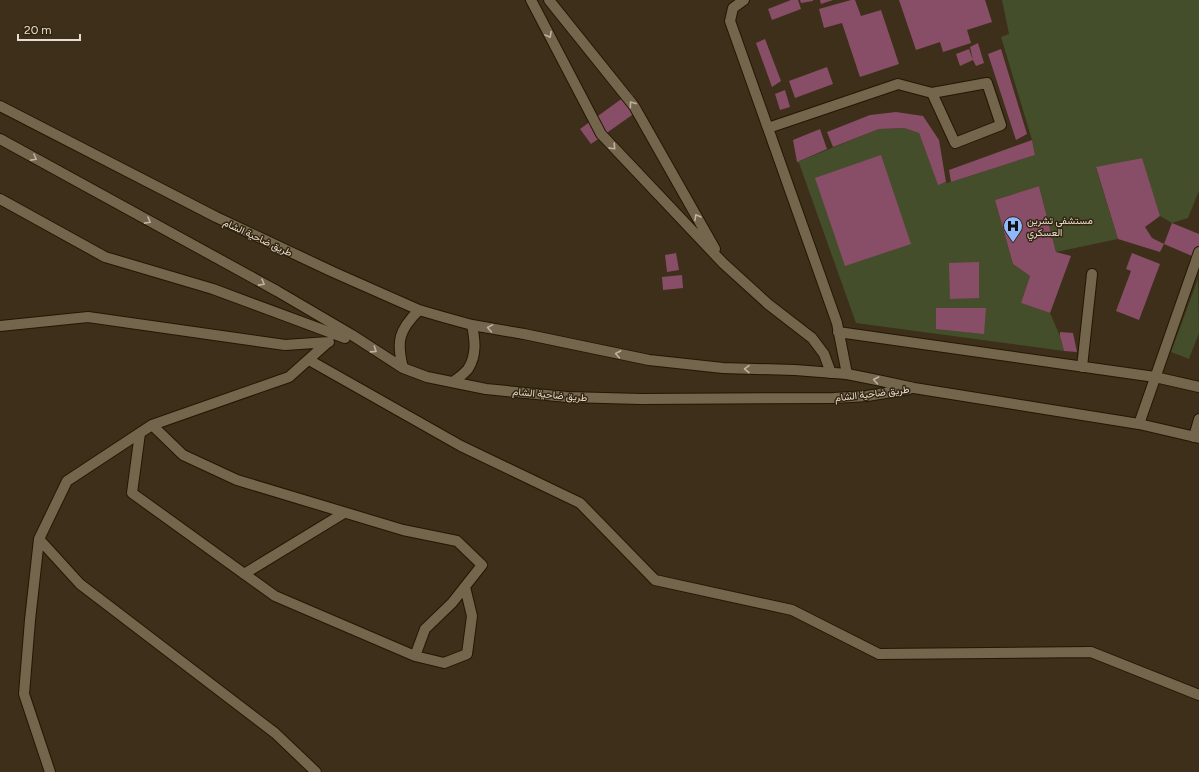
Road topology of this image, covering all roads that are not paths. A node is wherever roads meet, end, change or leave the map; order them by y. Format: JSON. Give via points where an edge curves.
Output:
{"nodes":[{"id":1,"x":531,"y":0,"type":"edge"},
{"id":2,"x":549,"y":0,"type":"edge"},
{"id":3,"x":744,"y":0,"type":"edge"},
{"id":4,"x":932,"y":93,"type":"junction"},
{"id":5,"x":0,"y":106,"type":"edge"},
{"id":6,"x":768,"y":128,"type":"junction"},
{"id":7,"x":0,"y":139,"type":"edge"},
{"id":8,"x":0,"y":199,"type":"edge"},
{"id":9,"x":1199,"y":252,"type":"edge"},
{"id":10,"x":723,"y":263,"type":"junction"},
{"id":11,"x":1092,"y":274,"type":"dead end"},
{"id":12,"x":419,"y":310,"type":"junction"},
{"id":13,"x":472,"y":325,"type":"junction"},
{"id":14,"x":0,"y":326,"type":"edge"},
{"id":15,"x":838,"y":332,"type":"junction"},
{"id":16,"x":348,"y":336,"type":"junction"},
{"id":17,"x":327,"y":343,"type":"junction"},
{"id":18,"x":309,"y":360,"type":"junction"},
{"id":19,"x":1082,"y":367,"type":"junction"},
{"id":20,"x":402,"y":368,"type":"junction"},
{"id":21,"x":831,"y":373,"type":"junction"},
{"id":22,"x":847,"y":374,"type":"junction"},
{"id":23,"x":1155,"y":377,"type":"junction"},
{"id":24,"x":453,"y":382,"type":"junction"},
{"id":25,"x":1199,"y":387,"type":"edge"},
{"id":26,"x":914,"y":388,"type":"junction"},
{"id":27,"x":1199,"y":419,"type":"edge"},
{"id":28,"x":1139,"y":424,"type":"junction"},
{"id":29,"x":152,"y":425,"type":"junction"},
{"id":30,"x":140,"y":433,"type":"junction"},
{"id":31,"x":1197,"y":437,"type":"edge"},
{"id":32,"x":344,"y":513,"type":"junction"},
{"id":33,"x":39,"y":539,"type":"junction"},
{"id":34,"x":244,"y":574,"type":"junction"},
{"id":35,"x":465,"y":586,"type":"junction"},
{"id":36,"x":415,"y":656,"type":"junction"},
{"id":37,"x":1199,"y":695,"type":"edge"},
{"id":38,"x":50,"y":772,"type":"edge"},
{"id":39,"x":316,"y":772,"type":"edge"}],
"edges":[{"from":1,"to":10,"type":"main road","one_way":true,"via":[[601,134]]},
{"from":10,"to":2,"type":"main road","one_way":true,"via":[[634,106]]},
{"from":3,"to":6,"type":"main road","via":[[733,8],[730,21]]},
{"from":4,"to":4,"type":"main road","via":[[955,143],[1001,125],[987,83]]},
{"from":4,"to":6,"type":"main road","via":[[898,84]]},
{"from":5,"to":12,"type":"main road","name":"طريق ضاحية الشام","via":[[216,217]]},
{"from":6,"to":15,"type":"main road"},
{"from":7,"to":16,"type":"main road","name":"طريق ضاحية الشام","one_way":true,"via":[[277,291]]},
{"from":8,"to":16,"type":"main road","via":[[105,257],[213,289]]},
{"from":9,"to":23,"type":"main road"},
{"from":10,"to":21,"type":"main road","via":[[768,304],[812,338],[824,354]]},
{"from":11,"to":19,"type":"main road"},
{"from":12,"to":13,"type":"main road","name":"طريق ضاحية الشام"},
{"from":12,"to":20,"type":"main road","via":[[408,322],[401,336],[399,352]]},
{"from":21,"to":13,"type":"main road","name":"طريق ضاحية الشام","one_way":true,"via":[[723,368],[649,360]]},
{"from":13,"to":24,"type":"main road","via":[[475,340],[474,356],[467,370]]},
{"from":14,"to":17,"type":"main road","via":[[88,317],[285,345]]},
{"from":15,"to":19,"type":"main road"},
{"from":15,"to":22,"type":"main road"},
{"from":16,"to":17,"type":"main road"},
{"from":16,"to":20,"type":"main road","name":"طريق ضاحية الشام","one_way":true},
{"from":17,"to":18,"type":"main road"},
{"from":18,"to":29,"type":"main road","via":[[289,377]]},
{"from":18,"to":37,"type":"main road","via":[[461,446],[580,503],[655,580],[792,610],[878,654],[1091,652]]},
{"from":19,"to":23,"type":"main road"},
{"from":20,"to":24,"type":"main road","name":"طريق ضاحية الشام","via":[[427,377]]},
{"from":21,"to":22,"type":"main road","name":"طريق ضاحية الشام"},
{"from":26,"to":22,"type":"main road","name":"طريق ضاحية الشام","one_way":true},
{"from":23,"to":25,"type":"main road"},
{"from":23,"to":28,"type":"main road"},
{"from":24,"to":26,"type":"main road","name":"طريق ضاحية الشام","via":[[486,389],[566,397],[641,399],[834,398],[867,396]]},
{"from":26,"to":28,"type":"main road"},
{"from":27,"to":31,"type":"main road"},
{"from":28,"to":31,"type":"main road"},
{"from":29,"to":30,"type":"main road"},
{"from":29,"to":32,"type":"main road","via":[[183,455],[237,480]]},
{"from":30,"to":33,"type":"main road","via":[[67,482]]},
{"from":30,"to":34,"type":"main road","via":[[132,493]]},
{"from":32,"to":34,"type":"main road"},
{"from":32,"to":35,"type":"main road","via":[[403,530],[457,541],[482,565]]},
{"from":33,"to":38,"type":"main road","via":[[24,694]]},
{"from":33,"to":39,"type":"main road","via":[[80,584],[275,733]]},
{"from":34,"to":36,"type":"main road","via":[[275,596]]},
{"from":35,"to":36,"type":"main road","via":[[452,603],[425,629]]},
{"from":35,"to":36,"type":"main road","via":[[472,616],[467,654],[444,663]]}]}
